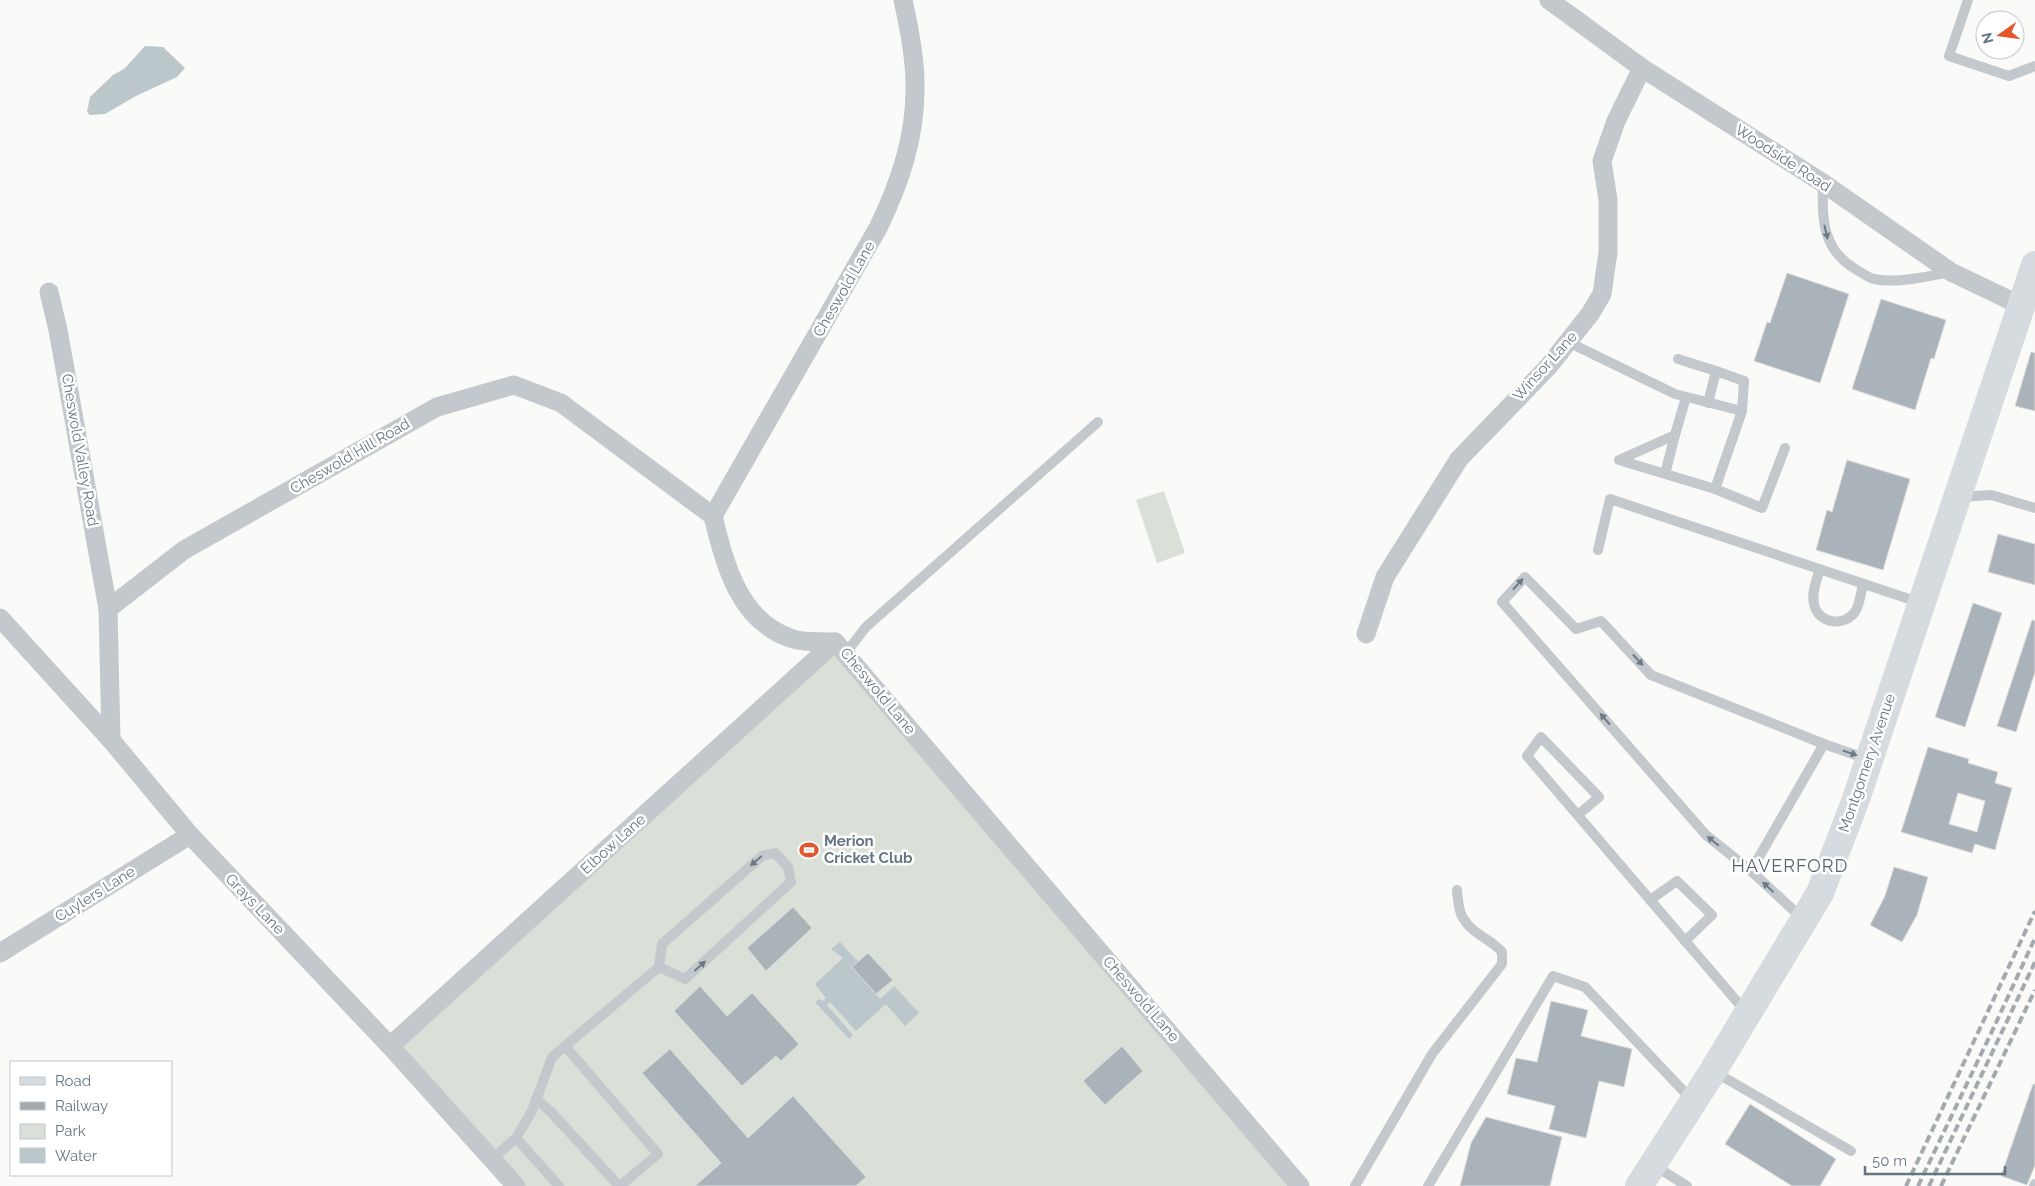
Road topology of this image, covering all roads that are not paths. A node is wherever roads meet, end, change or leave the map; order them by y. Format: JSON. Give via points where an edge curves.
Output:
{"nodes":[{"id":1,"x":903,"y":0,"type":"edge"},
{"id":2,"x":1549,"y":0,"type":"edge"},
{"id":3,"x":1968,"y":0,"type":"edge"},
{"id":4,"x":2035,"y":66,"type":"edge"},
{"id":5,"x":1642,"y":68,"type":"junction"},
{"id":6,"x":1823,"y":183,"type":"junction"},
{"id":7,"x":2035,"y":265,"type":"edge"},
{"id":8,"x":1951,"y":272,"type":"junction"},
{"id":9,"x":49,"y":292,"type":"dead end"},
{"id":10,"x":2022,"y":306,"type":"junction"},
{"id":11,"x":1568,"y":342,"type":"junction"},
{"id":12,"x":1678,"y":359,"type":"dead end"},
{"id":13,"x":1716,"y":371,"type":"junction"},
{"id":14,"x":1686,"y":397,"type":"junction"},
{"id":15,"x":1708,"y":403,"type":"junction"},
{"id":16,"x":1742,"y":412,"type":"junction"},
{"id":17,"x":1098,"y":422,"type":"dead end"},
{"id":18,"x":1676,"y":435,"type":"junction"},
{"id":19,"x":1785,"y":448,"type":"dead end"},
{"id":20,"x":1664,"y":474,"type":"junction"},
{"id":21,"x":1716,"y":489,"type":"junction"},
{"id":22,"x":1958,"y":497,"type":"junction"},
{"id":23,"x":2035,"y":508,"type":"edge"},
{"id":24,"x":712,"y":516,"type":"junction"},
{"id":25,"x":1598,"y":550,"type":"dead end"},
{"id":26,"x":1820,"y":569,"type":"junction"},
{"id":27,"x":1863,"y":584,"type":"junction"},
{"id":28,"x":1922,"y":603,"type":"junction"},
{"id":29,"x":108,"y":609,"type":"junction"},
{"id":30,"x":0,"y":618,"type":"edge"},
{"id":31,"x":1366,"y":634,"type":"dead end"},
{"id":32,"x":840,"y":648,"type":"junction"},
{"id":33,"x":111,"y":740,"type":"junction"},
{"id":34,"x":1824,"y":744,"type":"junction"},
{"id":35,"x":1869,"y":759,"type":"junction"},
{"id":36,"x":1578,"y":816,"type":"junction"},
{"id":37,"x":190,"y":835,"type":"junction"},
{"id":38,"x":1751,"y":872,"type":"junction"},
{"id":39,"x":1457,"y":890,"type":"dead end"},
{"id":40,"x":1650,"y":900,"type":"junction"},
{"id":41,"x":1803,"y":920,"type":"junction"},
{"id":42,"x":1685,"y":941,"type":"junction"},
{"id":43,"x":0,"y":953,"type":"edge"},
{"id":44,"x":659,"y":967,"type":"junction"},
{"id":45,"x":1747,"y":1013,"type":"junction"},
{"id":46,"x":390,"y":1046,"type":"junction"},
{"id":47,"x":565,"y":1046,"type":"junction"},
{"id":48,"x":1713,"y":1070,"type":"junction"},
{"id":49,"x":536,"y":1099,"type":"junction"},
{"id":50,"x":1692,"y":1100,"type":"junction"},
{"id":51,"x":516,"y":1138,"type":"junction"},
{"id":52,"x":1851,"y":1151,"type":"dead end"},
{"id":53,"x":492,"y":1159,"type":"junction"},
{"id":54,"x":1646,"y":1175,"type":"edge"},
{"id":55,"x":516,"y":1186,"type":"edge"},
{"id":56,"x":559,"y":1186,"type":"edge"},
{"id":57,"x":619,"y":1186,"type":"edge"},
{"id":58,"x":1300,"y":1186,"type":"edge"},
{"id":59,"x":1355,"y":1186,"type":"edge"},
{"id":60,"x":1428,"y":1186,"type":"edge"},
{"id":61,"x":1687,"y":1186,"type":"edge"}],
"edges":[{"from":1,"to":24,"type":"street","name":"Cheswold Lane","via":[[916,84],[912,130],[894,196]]},
{"from":2,"to":5,"type":"street","name":"Woodside Road"},
{"from":3,"to":4,"type":"lane","via":[[1949,56],[2009,76]]},
{"from":5,"to":6,"type":"street","name":"Woodside Road"},
{"from":5,"to":11,"type":"street","name":"Winsor Lane","via":[[1616,121],[1602,161],[1608,200],[1608,252],[1602,294]]},
{"from":6,"to":8,"type":"street","name":"Woodside Road"},
{"from":6,"to":8,"type":"lane","one_way":true,"via":[[1822,215],[1828,240],[1848,265],[1874,279],[1902,280]]},
{"from":7,"to":10,"type":"main road","name":"Montgomery Avenue"},
{"from":8,"to":10,"type":"street","name":"Woodside Road"},
{"from":9,"to":29,"type":"street","name":"Cheswold Valley Road"},
{"from":10,"to":22,"type":"main road","name":"Montgomery Avenue"},
{"from":11,"to":14,"type":"lane"},
{"from":11,"to":31,"type":"street","name":"Winsor Lane","via":[[1459,459],[1385,577]]},
{"from":12,"to":13,"type":"lane"},
{"from":13,"to":15,"type":"lane"},
{"from":13,"to":16,"type":"lane","via":[[1744,381]]},
{"from":14,"to":15,"type":"lane"},
{"from":14,"to":18,"type":"lane"},
{"from":15,"to":16,"type":"lane"},
{"from":16,"to":21,"type":"lane"},
{"from":17,"to":32,"type":"lane"},
{"from":18,"to":20,"type":"lane"},
{"from":18,"to":20,"type":"lane","via":[[1618,460]]},
{"from":19,"to":21,"type":"lane","via":[[1762,508]]},
{"from":20,"to":21,"type":"lane"},
{"from":22,"to":23,"type":"lane","via":[[1991,495]]},
{"from":22,"to":28,"type":"main road","name":"Montgomery Avenue"},
{"from":24,"to":29,"type":"street","name":"Cheswold Hill Road","via":[[561,403],[514,385],[437,407],[184,550]]},
{"from":24,"to":32,"type":"street","name":"Cheswold Lane","via":[[730,578],[766,628],[794,640]]},
{"from":25,"to":26,"type":"lane","via":[[1610,499]]},
{"from":26,"to":27,"type":"lane"},
{"from":26,"to":27,"type":"lane","via":[[1814,604],[1822,618],[1830,621],[1838,622],[1852,616]]},
{"from":27,"to":28,"type":"lane"},
{"from":28,"to":35,"type":"main road","name":"Montgomery Avenue"},
{"from":29,"to":33,"type":"street"},
{"from":30,"to":33,"type":"street","name":"Grays Lane"},
{"from":32,"to":46,"type":"street","name":"Elbow Lane"},
{"from":32,"to":58,"type":"street","name":"Cheswold Lane"},
{"from":33,"to":37,"type":"street","name":"Grays Lane"},
{"from":34,"to":35,"type":"lane","one_way":true},
{"from":34,"to":38,"type":"lane"},
{"from":38,"to":34,"type":"lane","one_way":true,"via":[[1706,835],[1502,602],[1525,577],[1576,629],[1600,621],[1651,675]]},
{"from":35,"to":41,"type":"main road","name":"Montgomery Avenue","via":[[1820,892]]},
{"from":36,"to":36,"type":"lane","via":[[1527,756],[1541,737],[1599,797]]},
{"from":36,"to":40,"type":"lane"},
{"from":37,"to":43,"type":"street","name":"Cuylers Lane"},
{"from":37,"to":46,"type":"street","name":"Grays Lane"},
{"from":41,"to":38,"type":"lane","one_way":true},
{"from":39,"to":59,"type":"lane","via":[[1462,917],[1474,931],[1499,948],[1502,964],[1432,1054]]},
{"from":40,"to":42,"type":"lane"},
{"from":40,"to":42,"type":"lane","via":[[1677,881],[1712,915]]},
{"from":41,"to":45,"type":"main road","name":"Montgomery Avenue"},
{"from":42,"to":45,"type":"lane"},
{"from":44,"to":44,"type":"lane","one_way":true,"via":[[685,979],[791,882],[788,867],[775,853],[762,856],[662,944]]},
{"from":44,"to":47,"type":"lane"},
{"from":45,"to":48,"type":"main road","name":"Montgomery Avenue"},
{"from":46,"to":53,"type":"street","name":"Grays Lane"},
{"from":47,"to":49,"type":"lane","via":[[552,1057]]},
{"from":47,"to":57,"type":"lane","via":[[658,1154]]},
{"from":48,"to":50,"type":"main road","name":"Montgomery Avenue"},
{"from":48,"to":52,"type":"lane"},
{"from":49,"to":51,"type":"lane"},
{"from":49,"to":57,"type":"lane"},
{"from":50,"to":54,"type":"main road","name":"Montgomery Avenue"},
{"from":50,"to":60,"type":"lane","via":[[1585,987],[1553,976]]},
{"from":51,"to":53,"type":"lane"},
{"from":51,"to":56,"type":"lane"},
{"from":53,"to":55,"type":"street","name":"Grays Lane"},
{"from":54,"to":61,"type":"lane"}]}
